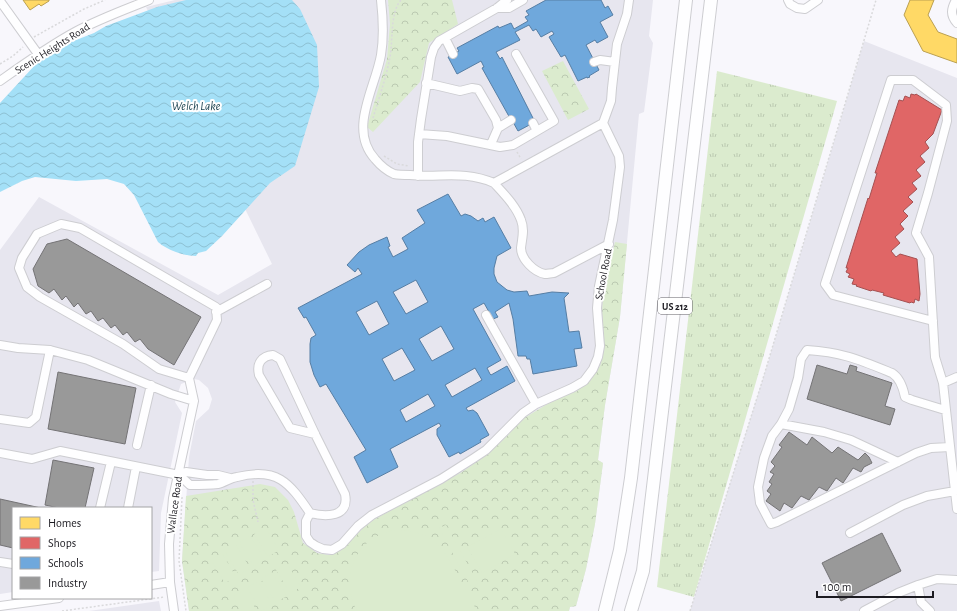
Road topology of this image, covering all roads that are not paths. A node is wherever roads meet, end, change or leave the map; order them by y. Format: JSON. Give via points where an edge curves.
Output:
{"nodes":[{"id":1,"x":149,"y":0,"type":"edge"},
{"id":2,"x":382,"y":0,"type":"edge"},
{"id":3,"x":507,"y":0,"type":"edge"},
{"id":4,"x":523,"y":0,"type":"edge"},
{"id":5,"x":629,"y":0,"type":"edge"},
{"id":6,"x":686,"y":0,"type":"edge"},
{"id":7,"x":711,"y":0,"type":"edge"},
{"id":8,"x":788,"y":0,"type":"edge"},
{"id":9,"x":818,"y":0,"type":"edge"},
{"id":10,"x":956,"y":0,"type":"edge"},
{"id":11,"x":0,"y":1,"type":"edge"},
{"id":12,"x":497,"y":8,"type":"junction"},
{"id":13,"x":957,"y":23,"type":"edge"},
{"id":14,"x":444,"y":38,"type":"junction"},
{"id":15,"x":38,"y":54,"type":"junction"},
{"id":16,"x":453,"y":54,"type":"dead end"},
{"id":17,"x":516,"y":54,"type":"dead end"},
{"id":18,"x":594,"y":62,"type":"dead end"},
{"id":19,"x":615,"y":62,"type":"junction"},
{"id":20,"x":0,"y":81,"type":"edge"},
{"id":21,"x":426,"y":83,"type":"junction"},
{"id":22,"x":511,"y":120,"type":"dead end"},
{"id":23,"x":533,"y":123,"type":"dead end"},
{"id":24,"x":604,"y":123,"type":"junction"},
{"id":25,"x":498,"y":128,"type":"junction"},
{"id":26,"x":537,"y":131,"type":"junction"},
{"id":27,"x":419,"y":134,"type":"junction"},
{"id":28,"x":491,"y":144,"type":"junction"},
{"id":29,"x":418,"y":176,"type":"junction"},
{"id":30,"x":494,"y":183,"type":"junction"},
{"id":31,"x":609,"y":244,"type":"junction"},
{"id":32,"x":267,"y":284,"type":"dead end"},
{"id":33,"x":216,"y":312,"type":"junction"},
{"id":34,"x":486,"y":315,"type":"dead end"},
{"id":35,"x":933,"y":321,"type":"junction"},
{"id":36,"x":0,"y":345,"type":"edge"},
{"id":37,"x":50,"y":350,"type":"junction"},
{"id":38,"x":957,"y":377,"type":"edge"},
{"id":39,"x":189,"y":378,"type":"junction"},
{"id":40,"x":943,"y":383,"type":"junction"},
{"id":41,"x":151,"y":385,"type":"junction"},
{"id":42,"x":194,"y":401,"type":"junction"},
{"id":43,"x":536,"y":404,"type":"junction"},
{"id":44,"x":945,"y":410,"type":"junction"},
{"id":45,"x":0,"y":418,"type":"edge"},
{"id":46,"x":781,"y":424,"type":"junction"},
{"id":47,"x":315,"y":434,"type":"junction"},
{"id":48,"x":137,"y":444,"type":"dead end"},
{"id":49,"x":950,"y":447,"type":"junction"},
{"id":50,"x":0,"y":453,"type":"edge"},
{"id":51,"x":111,"y":462,"type":"junction"},
{"id":52,"x":898,"y":462,"type":"junction"},
{"id":53,"x":136,"y":467,"type":"junction"},
{"id":54,"x":179,"y":475,"type":"junction"},
{"id":55,"x":230,"y":478,"type":"junction"},
{"id":56,"x":955,"y":491,"type":"junction"},
{"id":57,"x":957,"y":505,"type":"edge"},
{"id":58,"x":100,"y":507,"type":"edge"},
{"id":59,"x":128,"y":507,"type":"edge"},
{"id":60,"x":310,"y":513,"type":"junction"},
{"id":61,"x":850,"y":533,"type":"dead end"},
{"id":62,"x":0,"y":562,"type":"edge"},
{"id":63,"x":12,"y":564,"type":"edge"},
{"id":64,"x":957,"y":580,"type":"edge"},
{"id":65,"x":170,"y":582,"type":"junction"},
{"id":66,"x":152,"y":585,"type":"edge"},
{"id":67,"x":918,"y":585,"type":"junction"},
{"id":68,"x":52,"y":599,"type":"edge"},
{"id":69,"x":0,"y":606,"type":"edge"},
{"id":70,"x":174,"y":611,"type":"edge"},
{"id":71,"x":605,"y":611,"type":"edge"},
{"id":72,"x":631,"y":611,"type":"edge"},
{"id":73,"x":864,"y":611,"type":"edge"},
{"id":74,"x":930,"y":611,"type":"edge"}],
"edges":[{"from":1,"to":15,"type":"street","name":"Scenic Heights Road","via":[[90,24]]},
{"from":2,"to":29,"type":"street","via":[[381,54],[364,116],[363,137],[367,148],[380,165],[395,174]]},
{"from":3,"to":12,"type":"street"},
{"from":4,"to":12,"type":"street","via":[[509,8]]},
{"from":5,"to":19,"type":"street","via":[[617,44]]},
{"from":6,"to":71,"type":"highway","number":"US 212","via":[[631,478],[620,550]]},
{"from":7,"to":72,"type":"highway","number":"US 212","via":[[643,571]]},
{"from":8,"to":9,"type":"street","via":[[797,8],[805,9]]},
{"from":10,"to":13,"type":"street","via":[[952,12]]},
{"from":11,"to":15,"type":"street"},
{"from":12,"to":14,"type":"street"},
{"from":14,"to":16,"type":"street"},
{"from":14,"to":21,"type":"street","via":[[434,48]]},
{"from":15,"to":20,"type":"street","name":"Scenic Heights Road"},
{"from":17,"to":26,"type":"street","via":[[554,121]]},
{"from":18,"to":19,"type":"street"},
{"from":19,"to":24,"type":"street","via":[[611,102]]},
{"from":21,"to":25,"type":"street","via":[[460,90],[478,90]]},
{"from":21,"to":27,"type":"street"},
{"from":22,"to":25,"type":"street"},
{"from":23,"to":26,"type":"street"},
{"from":24,"to":30,"type":"street"},
{"from":24,"to":31,"type":"street","name":"School Road","via":[[620,162],[618,192]]},
{"from":25,"to":28,"type":"street"},
{"from":26,"to":28,"type":"street","via":[[513,145],[500,147]]},
{"from":27,"to":28,"type":"street"},
{"from":27,"to":29,"type":"street"},
{"from":29,"to":30,"type":"street","via":[[476,176]]},
{"from":30,"to":31,"type":"street","via":[[509,200],[521,220],[524,232],[521,249],[524,259],[537,271],[545,274],[554,273]]},
{"from":31,"to":43,"type":"street","name":"School Road","via":[[599,286],[597,308],[600,346],[593,369],[584,381]]},
{"from":32,"to":33,"type":"street"},
{"from":33,"to":39,"type":"street","via":[[217,320]]},
{"from":33,"to":39,"type":"street","via":[[216,307],[80,228],[61,224],[37,234],[22,258],[19,268],[27,287],[40,297],[123,344],[159,369]]},
{"from":34,"to":43,"type":"street"},
{"from":35,"to":35,"type":"street","via":[[929,257],[916,233],[947,121],[946,105],[913,80],[891,80],[825,284],[833,295]]},
{"from":35,"to":40,"type":"street","via":[[935,357]]},
{"from":36,"to":37,"type":"street"},
{"from":37,"to":41,"type":"street","via":[[88,360]]},
{"from":37,"to":45,"type":"street","via":[[36,417],[28,423]]},
{"from":38,"to":40,"type":"street"},
{"from":39,"to":42,"type":"street"},
{"from":40,"to":44,"type":"street"},
{"from":41,"to":42,"type":"street"},
{"from":41,"to":48,"type":"street"},
{"from":42,"to":54,"type":"street","name":"Wallace Road"},
{"from":43,"to":60,"type":"street","name":"School Road","via":[[474,458],[441,479],[372,515],[342,544],[332,550],[323,550],[310,542],[306,536],[306,521]]},
{"from":44,"to":46,"type":"street","via":[[905,397],[897,376],[892,373],[834,352],[807,350],[801,359],[793,396]]},
{"from":44,"to":49,"type":"street"},
{"from":46,"to":52,"type":"street","via":[[851,440]]},
{"from":46,"to":52,"type":"street","via":[[772,436],[758,487],[760,503],[771,524]]},
{"from":47,"to":47,"type":"street","via":[[280,359],[273,355],[266,356],[259,364],[259,375],[290,428]]},
{"from":47,"to":60,"type":"street","via":[[347,501],[337,514],[322,516]]},
{"from":49,"to":52,"type":"street","via":[[931,448]]},
{"from":49,"to":56,"type":"street"},
{"from":50,"to":51,"type":"street","via":[[32,459],[60,452]]},
{"from":51,"to":53,"type":"street"},
{"from":51,"to":58,"type":"street"},
{"from":53,"to":54,"type":"street"},
{"from":53,"to":59,"type":"street"},
{"from":54,"to":55,"type":"street","via":[[186,472]]},
{"from":54,"to":55,"type":"street","via":[[190,485],[220,484]]},
{"from":54,"to":65,"type":"street","name":"Wallace Road","via":[[171,520]]},
{"from":55,"to":60,"type":"street","via":[[248,474],[268,474],[280,478],[300,498]]},
{"from":56,"to":57,"type":"street"},
{"from":56,"to":61,"type":"street","via":[[928,496],[903,505]]},
{"from":62,"to":63,"type":"street"},
{"from":64,"to":67,"type":"street","via":[[937,579]]},
{"from":65,"to":66,"type":"street"},
{"from":65,"to":70,"type":"street","name":"Wallace Road"},
{"from":67,"to":73,"type":"street"},
{"from":67,"to":74,"type":"street","via":[[921,602]]},
{"from":68,"to":69,"type":"street"}]}
